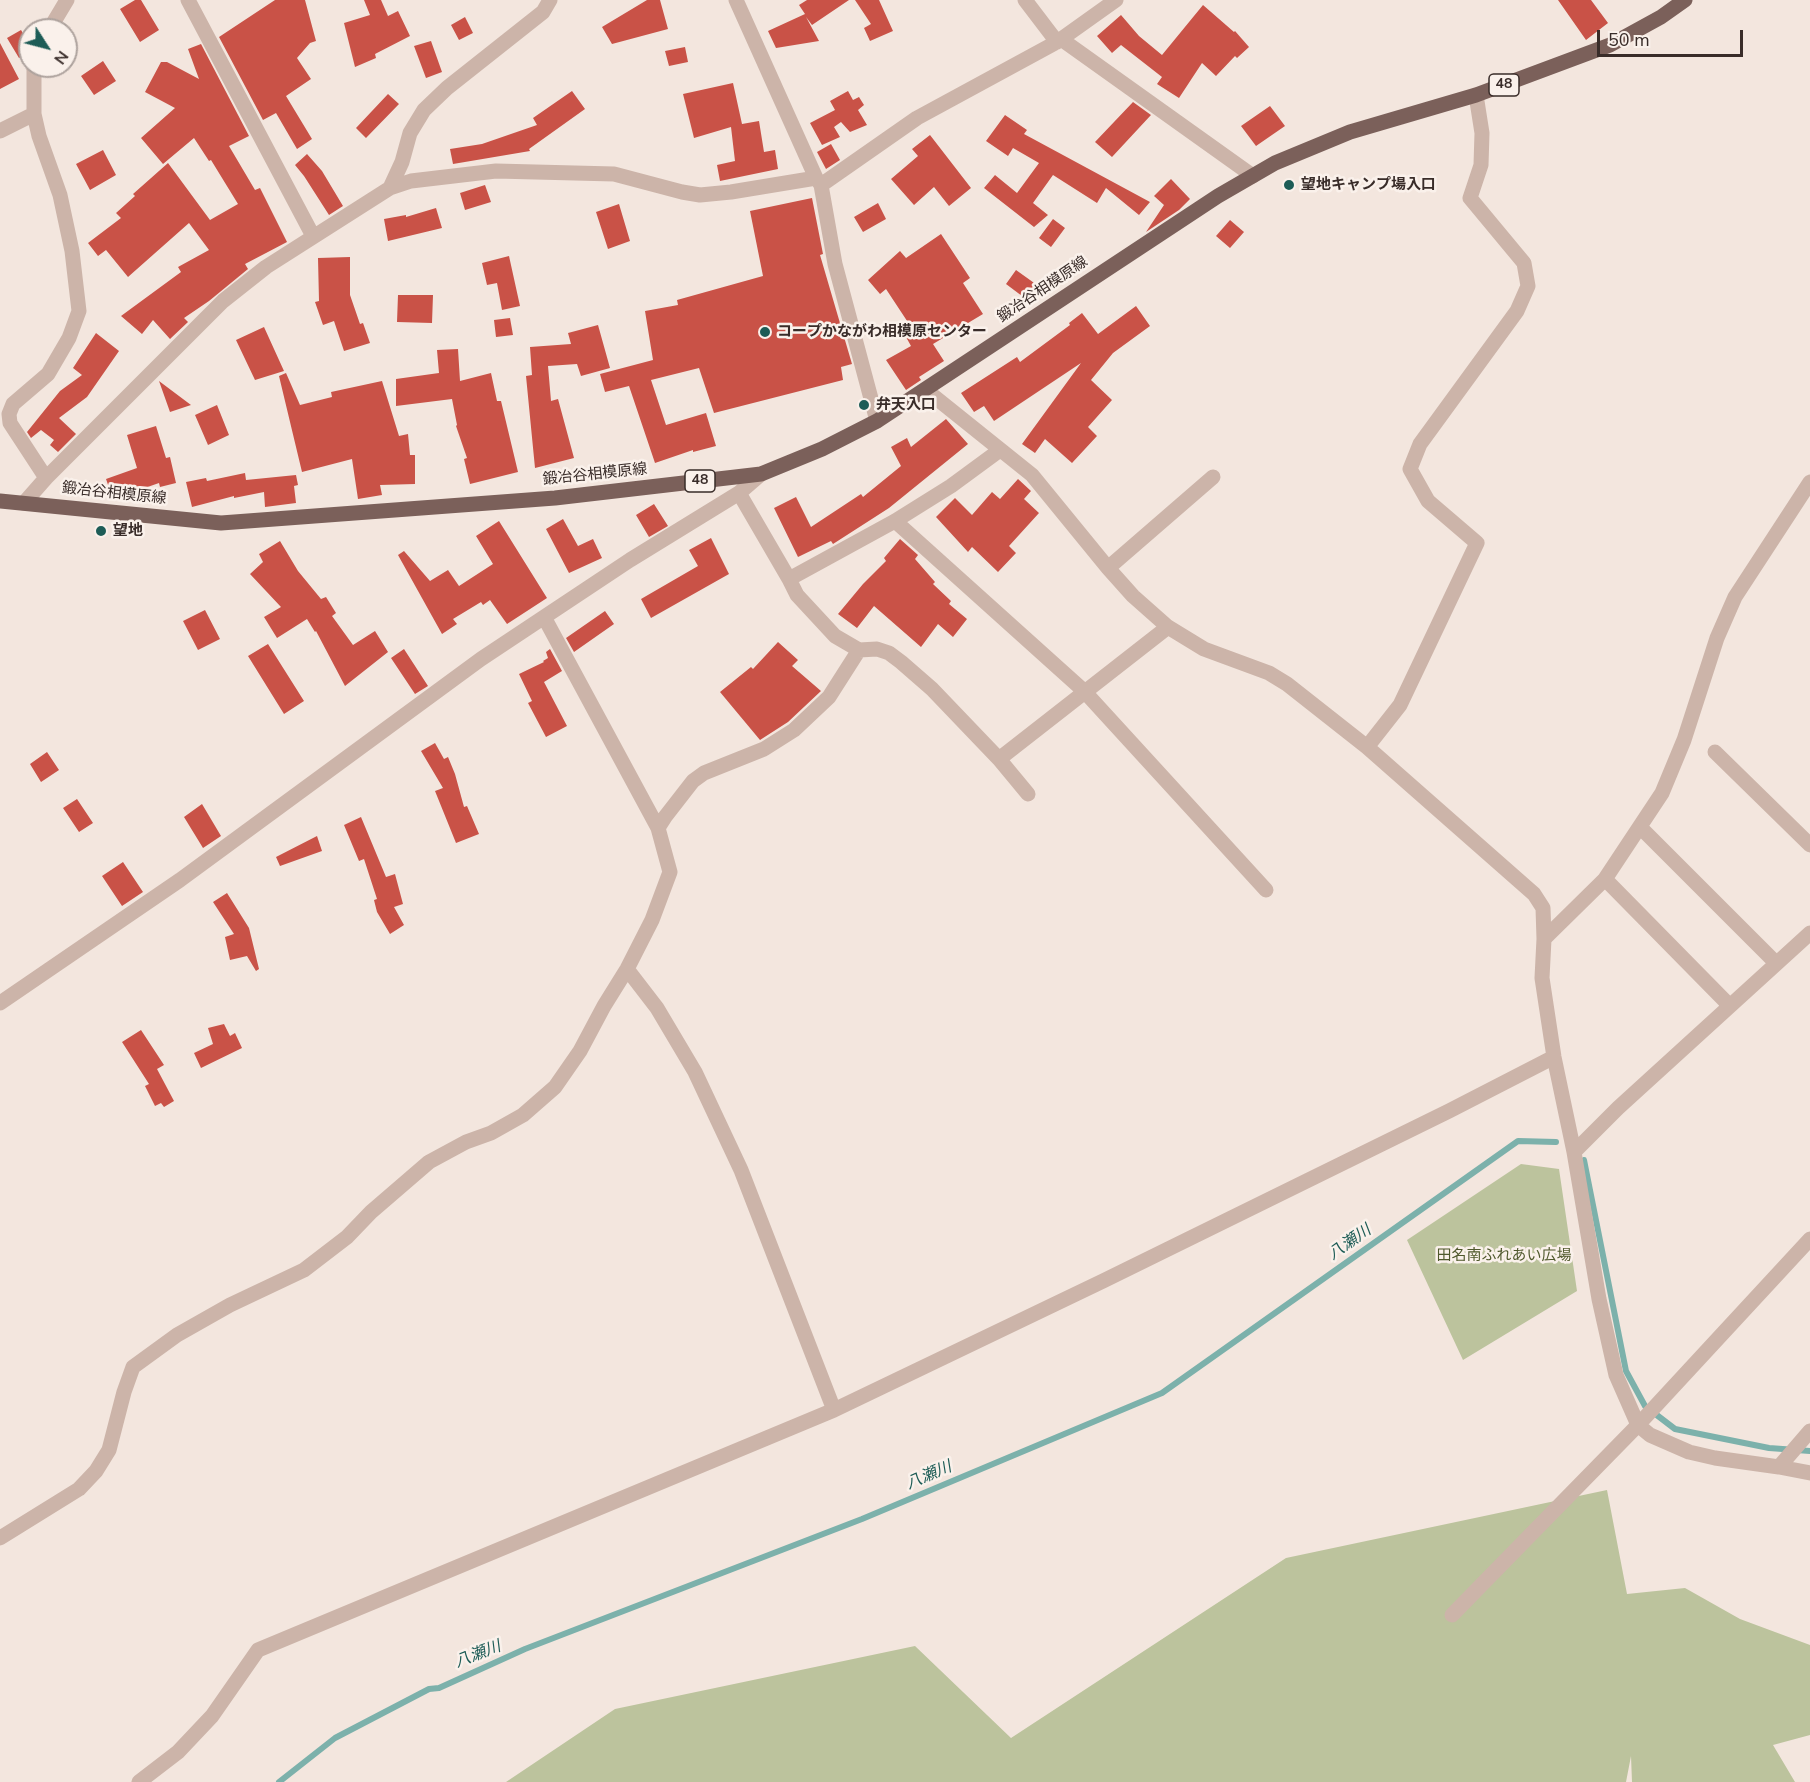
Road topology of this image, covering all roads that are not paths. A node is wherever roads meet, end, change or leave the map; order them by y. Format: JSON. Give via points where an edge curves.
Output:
{"nodes":[{"id":1,"x":67,"y":0,"type":"edge"},
{"id":2,"x":188,"y":0,"type":"edge"},
{"id":3,"x":550,"y":0,"type":"edge"},
{"id":4,"x":736,"y":0,"type":"edge"},
{"id":5,"x":1025,"y":0,"type":"edge"},
{"id":6,"x":1116,"y":0,"type":"edge"},
{"id":7,"x":1685,"y":0,"type":"edge"},
{"id":8,"x":56,"y":18,"type":"edge"},
{"id":9,"x":1059,"y":40,"type":"junction"},
{"id":10,"x":34,"y":78,"type":"edge"},
{"id":11,"x":1476,"y":95,"type":"junction"},
{"id":12,"x":34,"y":114,"type":"junction"},
{"id":13,"x":0,"y":131,"type":"edge"},
{"id":14,"x":1253,"y":176,"type":"junction"},
{"id":15,"x":818,"y":181,"type":"junction"},
{"id":16,"x":390,"y":188,"type":"junction"},
{"id":17,"x":313,"y":236,"type":"junction"},
{"id":18,"x":926,"y":390,"type":"junction"},
{"id":19,"x":877,"y":421,"type":"junction"},
{"id":20,"x":1000,"y":450,"type":"junction"},
{"id":21,"x":761,"y":474,"type":"junction"},
{"id":22,"x":1213,"y":477,"type":"dead end"},
{"id":23,"x":46,"y":478,"type":"junction"},
{"id":24,"x":1810,"y":482,"type":"edge"},
{"id":25,"x":739,"y":493,"type":"junction"},
{"id":26,"x":0,"y":501,"type":"edge"},
{"id":27,"x":24,"y":503,"type":"junction"},
{"id":28,"x":895,"y":521,"type":"junction"},
{"id":29,"x":1108,"y":568,"type":"junction"},
{"id":30,"x":789,"y":579,"type":"junction"},
{"id":31,"x":544,"y":617,"type":"junction"},
{"id":32,"x":1168,"y":627,"type":"junction"},
{"id":33,"x":859,"y":650,"type":"junction"},
{"id":34,"x":1084,"y":691,"type":"junction"},
{"id":35,"x":1367,"y":747,"type":"junction"},
{"id":36,"x":1715,"y":752,"type":"dead end"},
{"id":37,"x":999,"y":759,"type":"junction"},
{"id":38,"x":1028,"y":794,"type":"dead end"},
{"id":39,"x":1640,"y":827,"type":"junction"},
{"id":40,"x":658,"y":828,"type":"junction"},
{"id":41,"x":1810,"y":845,"type":"edge"},
{"id":42,"x":1605,"y":879,"type":"junction"},
{"id":43,"x":1266,"y":890,"type":"dead end"},
{"id":44,"x":1810,"y":933,"type":"edge"},
{"id":45,"x":1544,"y":939,"type":"junction"},
{"id":46,"x":1776,"y":963,"type":"junction"},
{"id":47,"x":627,"y":969,"type":"junction"},
{"id":48,"x":0,"y":1003,"type":"edge"},
{"id":49,"x":1730,"y":1006,"type":"junction"},
{"id":50,"x":1554,"y":1057,"type":"junction"},
{"id":51,"x":1574,"y":1152,"type":"junction"},
{"id":52,"x":1810,"y":1239,"type":"edge"},
{"id":53,"x":834,"y":1410,"type":"junction"},
{"id":54,"x":1640,"y":1422,"type":"junction"},
{"id":55,"x":1810,"y":1431,"type":"edge"},
{"id":56,"x":1783,"y":1463,"type":"junction"},
{"id":57,"x":1810,"y":1473,"type":"edge"},
{"id":58,"x":0,"y":1539,"type":"edge"},
{"id":59,"x":1452,"y":1615,"type":"dead end"},
{"id":60,"x":138,"y":1782,"type":"edge"}],
"edges":[{"from":1,"to":8,"type":"street"},
{"from":2,"to":17,"type":"street"},
{"from":3,"to":16,"type":"street","via":[[543,12],[424,110]]},
{"from":4,"to":15,"type":"street"},
{"from":5,"to":9,"type":"street"},
{"from":6,"to":9,"type":"street"},
{"from":7,"to":11,"type":"main road","name":"鍛冶谷相模原線","number":"48","via":[[1610,45]]},
{"from":9,"to":14,"type":"street"},
{"from":9,"to":15,"type":"street","via":[[917,118]]},
{"from":10,"to":12,"type":"street"},
{"from":11,"to":14,"type":"main road","name":"鍛冶谷相模原線","number":"48","via":[[1350,132]]},
{"from":11,"to":35,"type":"street","via":[[1482,133],[1481,165],[1470,198],[1524,263],[1528,286],[1517,311],[1420,444],[1410,469],[1428,501],[1477,543],[1400,705]]},
{"from":12,"to":13,"type":"street"},
{"from":12,"to":23,"type":"street","via":[[60,195],[79,311],[48,374],[13,404],[9,414],[10,423]]},
{"from":14,"to":18,"type":"main road","name":"鍛冶谷相模原線","number":"48"},
{"from":15,"to":16,"type":"street","via":[[700,195],[615,174],[496,171],[411,181]]},
{"from":15,"to":19,"type":"street","via":[[835,264]]},
{"from":16,"to":17,"type":"street"},
{"from":17,"to":23,"type":"street","via":[[223,301]]},
{"from":18,"to":19,"type":"main road","name":"鍛冶谷相模原線","number":"48"},
{"from":18,"to":20,"type":"street"},
{"from":19,"to":21,"type":"main road","name":"鍛冶谷相模原線","number":"48"},
{"from":20,"to":28,"type":"street"},
{"from":20,"to":29,"type":"street","via":[[1032,475]]},
{"from":21,"to":25,"type":"street"},
{"from":21,"to":27,"type":"main road","name":"鍛冶谷相模原線","number":"48","via":[[555,498],[221,523]]},
{"from":22,"to":29,"type":"street"},
{"from":23,"to":27,"type":"street"},
{"from":24,"to":39,"type":"street","via":[[1735,597],[1717,638],[1684,740],[1662,793]]},
{"from":25,"to":30,"type":"street"},
{"from":25,"to":31,"type":"street"},
{"from":26,"to":27,"type":"main road","name":"鍛冶谷相模原線","number":"48"},
{"from":28,"to":30,"type":"street"},
{"from":28,"to":34,"type":"street"},
{"from":29,"to":32,"type":"street"},
{"from":30,"to":33,"type":"street","via":[[797,595],[835,636]]},
{"from":31,"to":40,"type":"street"},
{"from":31,"to":48,"type":"street","via":[[180,880]]},
{"from":32,"to":34,"type":"street"},
{"from":32,"to":35,"type":"street","via":[[1217,656],[1269,672]]},
{"from":33,"to":37,"type":"street","via":[[877,649],[901,662]]},
{"from":33,"to":40,"type":"street","via":[[829,697],[801,725],[765,749],[704,773],[693,781]]},
{"from":34,"to":37,"type":"street"},
{"from":34,"to":43,"type":"street"},
{"from":35,"to":45,"type":"street","via":[[1534,894],[1543,908]]},
{"from":36,"to":41,"type":"street"},
{"from":37,"to":38,"type":"street"},
{"from":39,"to":42,"type":"street"},
{"from":39,"to":46,"type":"street"},
{"from":40,"to":47,"type":"street","via":[[670,872]]},
{"from":42,"to":45,"type":"street"},
{"from":42,"to":49,"type":"street"},
{"from":44,"to":46,"type":"street"},
{"from":45,"to":50,"type":"street","via":[[1542,978]]},
{"from":46,"to":49,"type":"street"},
{"from":47,"to":53,"type":"street","via":[[657,1008],[695,1072],[741,1170]]},
{"from":47,"to":58,"type":"street","via":[[555,1087],[523,1115],[429,1162],[347,1237],[303,1270],[212,1315],[133,1367],[110,1450],[96,1472],[79,1489]]},
{"from":49,"to":51,"type":"street"},
{"from":50,"to":51,"type":"street"},
{"from":50,"to":53,"type":"street"},
{"from":51,"to":54,"type":"street","via":[[1616,1375]]},
{"from":52,"to":54,"type":"street"},
{"from":53,"to":60,"type":"street","via":[[258,1650],[212,1716],[178,1752]]},
{"from":54,"to":56,"type":"street","via":[[1650,1436],[1689,1452]]},
{"from":54,"to":59,"type":"street"},
{"from":55,"to":56,"type":"street"},
{"from":56,"to":57,"type":"street"}]}
